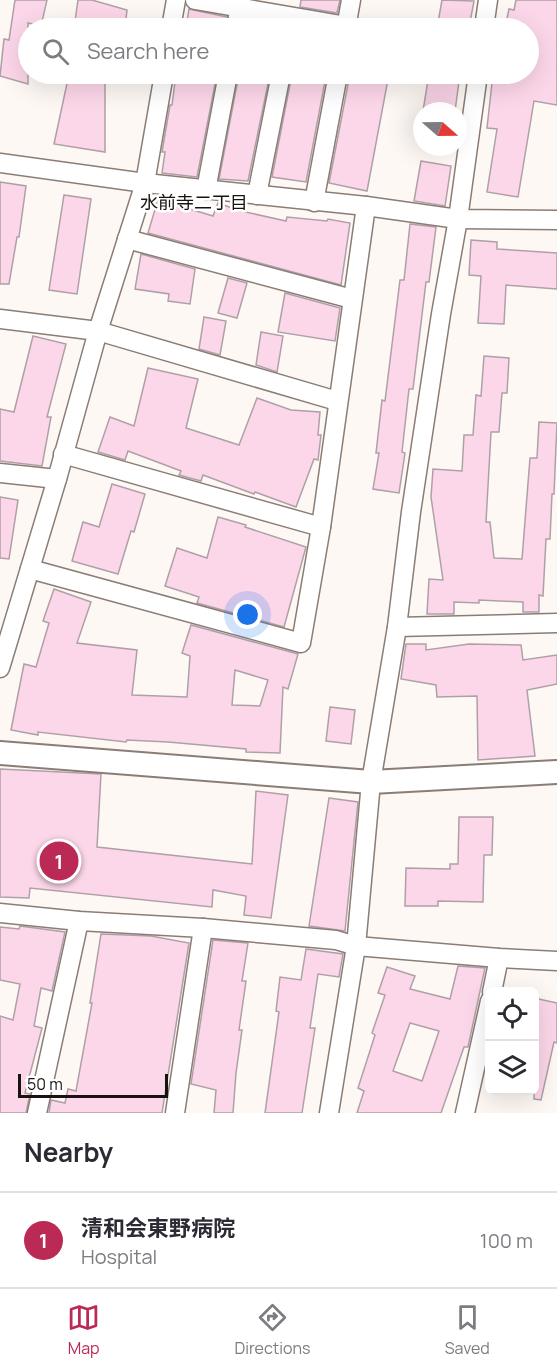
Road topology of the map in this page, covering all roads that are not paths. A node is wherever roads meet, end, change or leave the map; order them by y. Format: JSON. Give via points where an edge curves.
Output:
{"nodes":[{"id":1,"x":176,"y":0,"type":"edge"},
{"id":2,"x":195,"y":0,"type":"edge"},
{"id":3,"x":351,"y":0,"type":"edge"},
{"id":4,"x":488,"y":0,"type":"edge"},
{"id":5,"x":240,"y":4,"type":"edge"},
{"id":6,"x":292,"y":15,"type":"edge"},
{"id":7,"x":173,"y":18,"type":"edge"},
{"id":8,"x":348,"y":18,"type":"edge"},
{"id":9,"x":485,"y":18,"type":"edge"},
{"id":10,"x":162,"y":84,"type":"edge"},
{"id":11,"x":226,"y":84,"type":"edge"},
{"id":12,"x":279,"y":84,"type":"edge"},
{"id":13,"x":336,"y":84,"type":"edge"},
{"id":14,"x":477,"y":84,"type":"edge"},
{"id":15,"x":0,"y":163,"type":"edge"},
{"id":16,"x":145,"y":183,"type":"junction"},
{"id":17,"x":206,"y":190,"type":"junction"},
{"id":18,"x":257,"y":195,"type":"junction"},
{"id":19,"x":314,"y":202,"type":"junction"},
{"id":20,"x":366,"y":206,"type":"junction"},
{"id":21,"x":458,"y":219,"type":"junction"},
{"id":22,"x":557,"y":220,"type":"edge"},
{"id":23,"x":127,"y":239,"type":"junction"},
{"id":24,"x":352,"y":299,"type":"junction"},
{"id":25,"x":0,"y":319,"type":"edge"},
{"id":26,"x":98,"y":331,"type":"junction"},
{"id":27,"x":337,"y":401,"type":"junction"},
{"id":28,"x":63,"y":454,"type":"junction"},
{"id":29,"x":0,"y":473,"type":"edge"},
{"id":30,"x":57,"y":479,"type":"junction"},
{"id":31,"x":321,"y":527,"type":"junction"},
{"id":32,"x":30,"y":570,"type":"junction"},
{"id":33,"x":557,"y":622,"type":"edge"},
{"id":34,"x":397,"y":627,"type":"junction"},
{"id":35,"x":0,"y":668,"type":"edge"},
{"id":36,"x":0,"y":753,"type":"edge"},
{"id":37,"x":557,"y":772,"type":"edge"},
{"id":38,"x":371,"y":782,"type":"junction"},
{"id":39,"x":0,"y":913,"type":"edge"},
{"id":40,"x":79,"y":921,"type":"junction"},
{"id":41,"x":204,"y":928,"type":"junction"},
{"id":42,"x":356,"y":946,"type":"junction"},
{"id":43,"x":499,"y":958,"type":"junction"},
{"id":44,"x":557,"y":961,"type":"edge"},
{"id":45,"x":493,"y":987,"type":"edge"},
{"id":46,"x":485,"y":1020,"type":"edge"},
{"id":47,"x":37,"y":1113,"type":"edge"},
{"id":48,"x":175,"y":1113,"type":"edge"},
{"id":49,"x":329,"y":1113,"type":"edge"},
{"id":50,"x":465,"y":1113,"type":"edge"}],
"edges":[{"from":1,"to":7,"type":"street"},
{"from":2,"to":5,"type":"street"},
{"from":3,"to":8,"type":"street"},
{"from":4,"to":9,"type":"street"},
{"from":5,"to":6,"type":"street"},
{"from":10,"to":16,"type":"street"},
{"from":11,"to":17,"type":"street"},
{"from":12,"to":18,"type":"street"},
{"from":13,"to":19,"type":"street"},
{"from":14,"to":21,"type":"street"},
{"from":15,"to":16,"type":"street"},
{"from":16,"to":17,"type":"street"},
{"from":16,"to":23,"type":"street"},
{"from":17,"to":18,"type":"street"},
{"from":18,"to":19,"type":"street"},
{"from":19,"to":20,"type":"street"},
{"from":20,"to":21,"type":"street"},
{"from":20,"to":24,"type":"street"},
{"from":21,"to":22,"type":"street"},
{"from":21,"to":34,"type":"street"},
{"from":23,"to":24,"type":"street"},
{"from":23,"to":26,"type":"street"},
{"from":24,"to":27,"type":"street"},
{"from":25,"to":26,"type":"street"},
{"from":26,"to":27,"type":"street"},
{"from":26,"to":28,"type":"street"},
{"from":27,"to":31,"type":"street"},
{"from":28,"to":30,"type":"street"},
{"from":28,"to":31,"type":"street"},
{"from":29,"to":30,"type":"street"},
{"from":30,"to":32,"type":"street"},
{"from":31,"to":32,"type":"street","via":[[301,643]]},
{"from":32,"to":35,"type":"street"},
{"from":33,"to":34,"type":"street"},
{"from":34,"to":38,"type":"street"},
{"from":36,"to":38,"type":"street"},
{"from":37,"to":38,"type":"street"},
{"from":38,"to":42,"type":"street"},
{"from":39,"to":40,"type":"street"},
{"from":40,"to":41,"type":"street"},
{"from":40,"to":47,"type":"street"},
{"from":41,"to":42,"type":"street","via":[[336,940]]},
{"from":41,"to":48,"type":"street"},
{"from":42,"to":43,"type":"street"},
{"from":42,"to":49,"type":"street"},
{"from":43,"to":44,"type":"street"},
{"from":43,"to":45,"type":"street"},
{"from":46,"to":50,"type":"street"}]}
